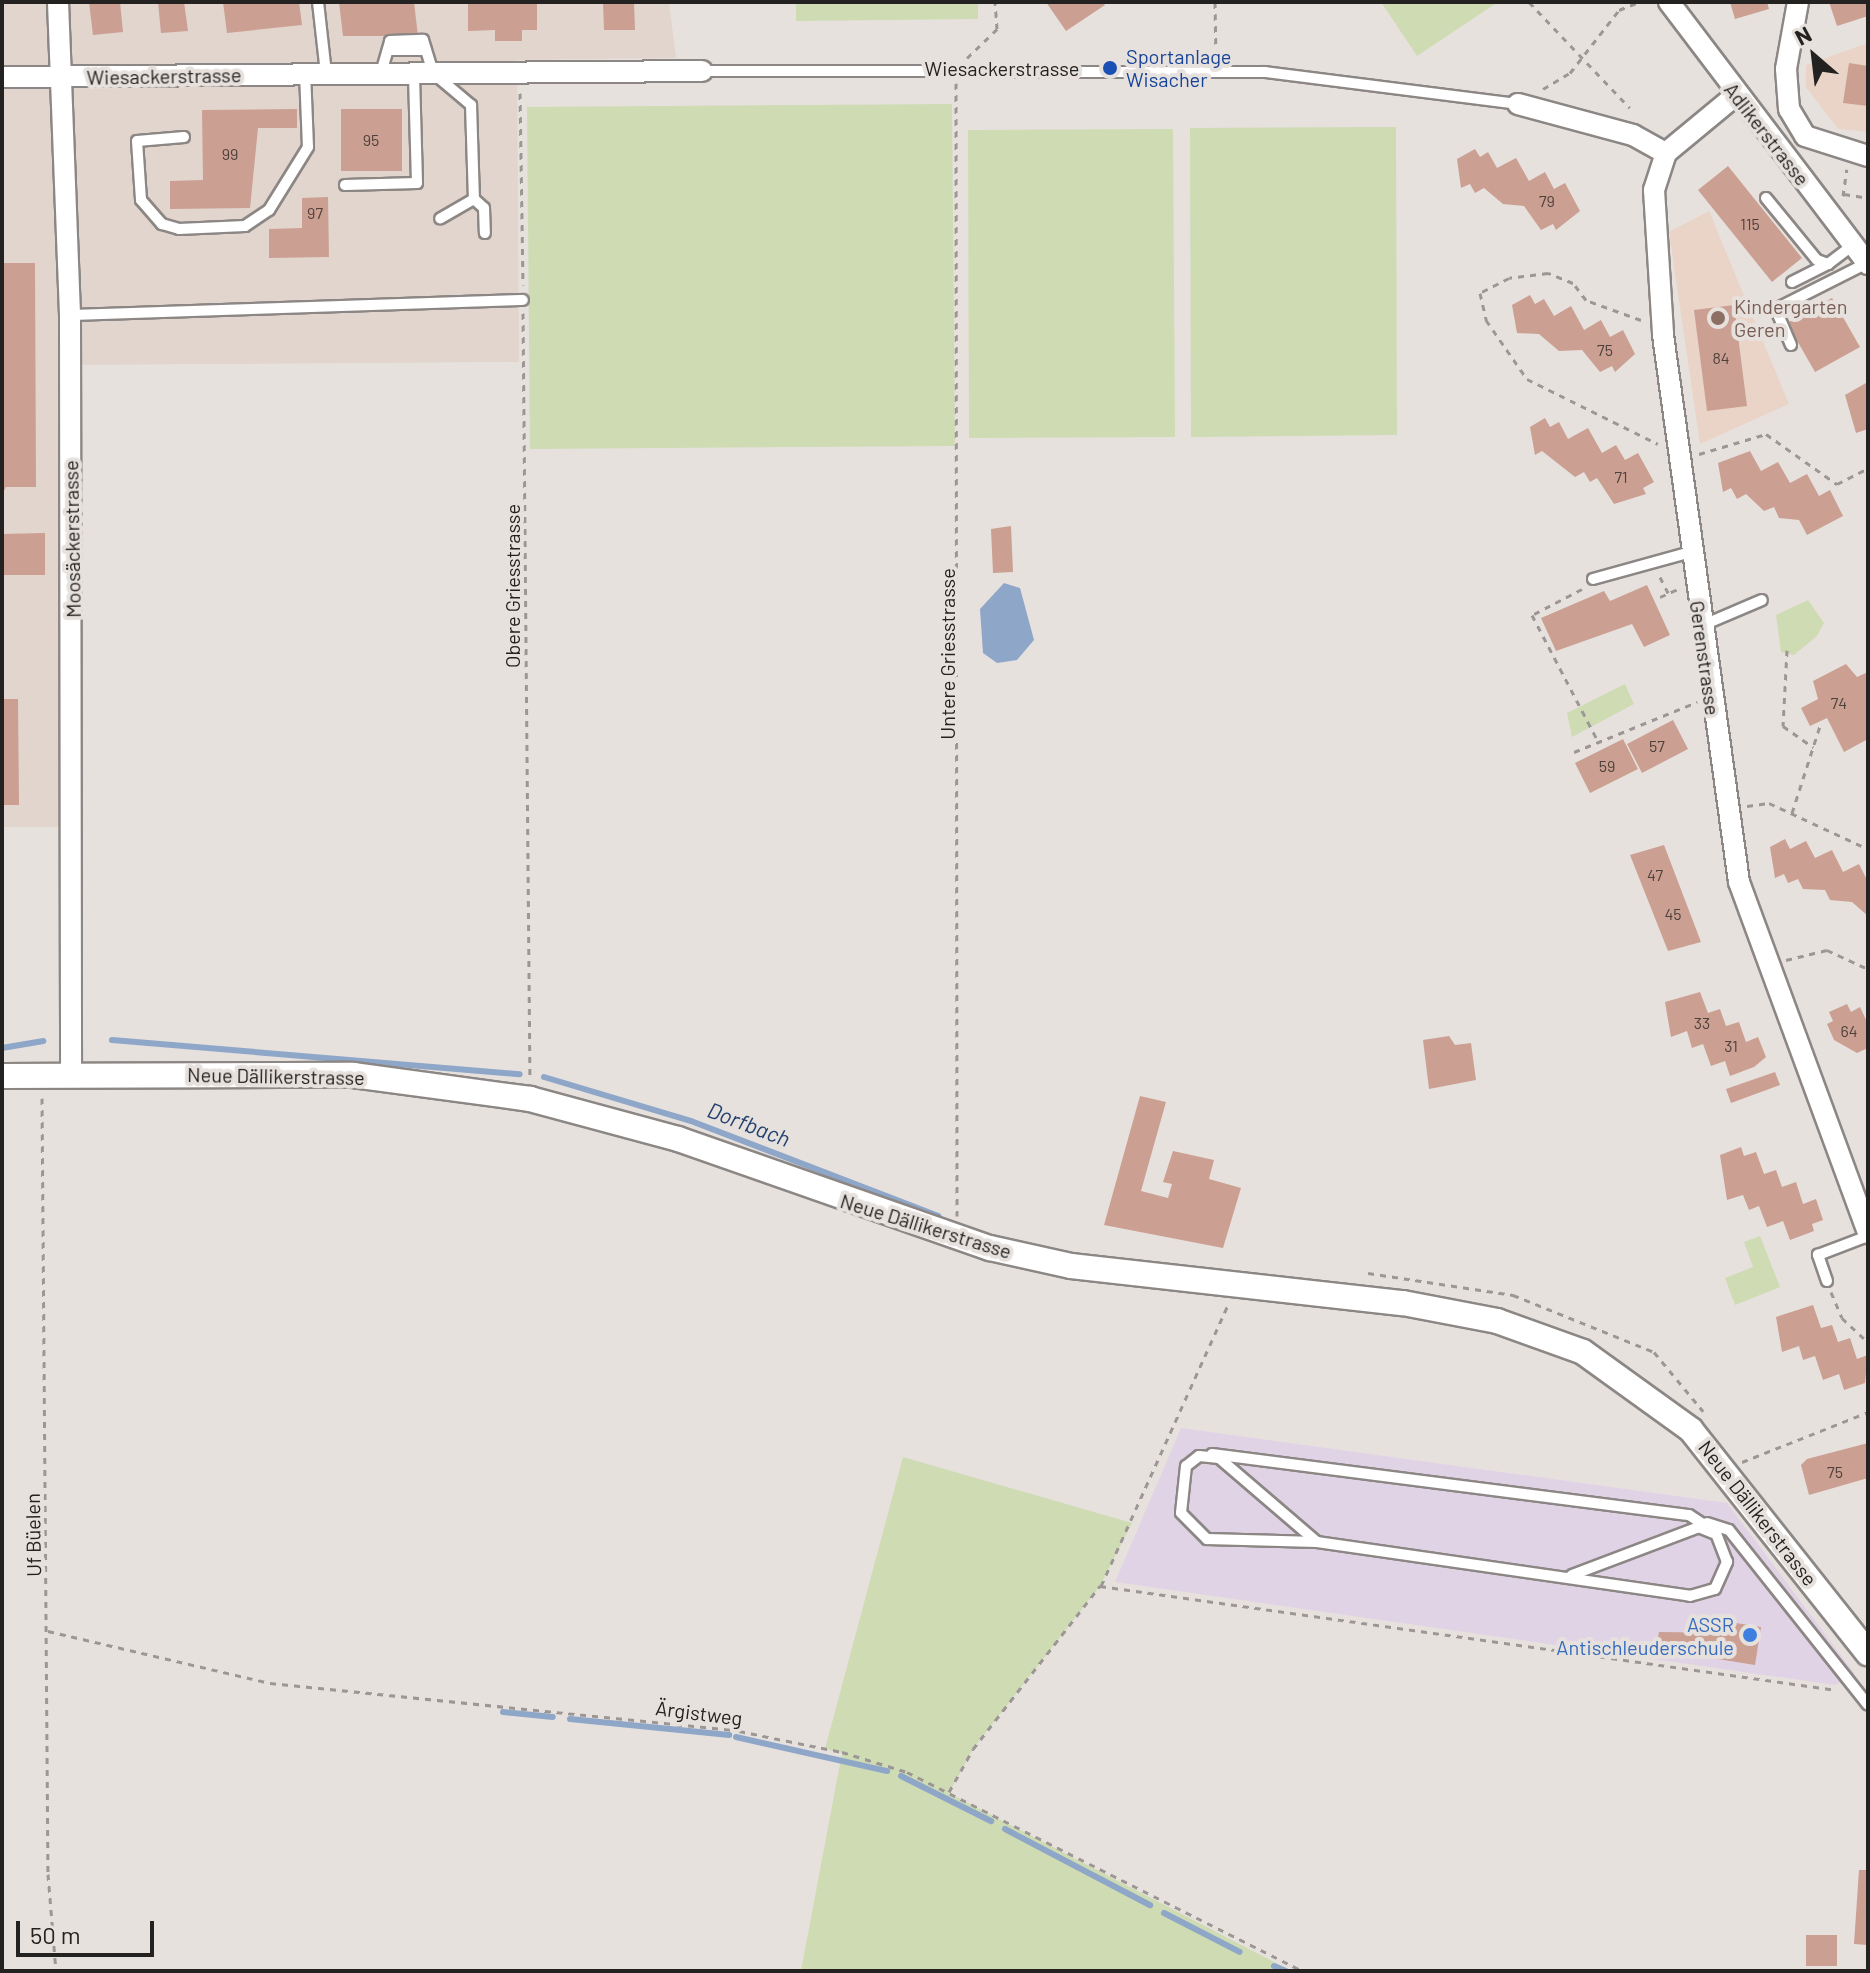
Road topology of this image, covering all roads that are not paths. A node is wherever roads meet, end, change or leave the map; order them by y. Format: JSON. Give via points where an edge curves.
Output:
{"nodes":[{"id":1,"x":58,"y":2,"type":"edge"},
{"id":2,"x":318,"y":2,"type":"edge"},
{"id":3,"x":1669,"y":2,"type":"edge"},
{"id":4,"x":1798,"y":2,"type":"edge"},
{"id":5,"x":702,"y":71,"type":"joint"},
{"id":6,"x":305,"y":73,"type":"junction"},
{"id":7,"x":326,"y":73,"type":"junction"},
{"id":8,"x":381,"y":73,"type":"junction"},
{"id":9,"x":424,"y":73,"type":"junction"},
{"id":10,"x":2,"y":77,"type":"edge"},
{"id":11,"x":65,"y":78,"type":"junction"},
{"id":12,"x":1736,"y":95,"type":"junction"},
{"id":13,"x":1518,"y":104,"type":"joint"},
{"id":14,"x":184,"y":137,"type":"dead end"},
{"id":15,"x":1666,"y":153,"type":"junction"},
{"id":16,"x":1858,"y":154,"type":"edge"},
{"id":17,"x":345,"y":185,"type":"dead end"},
{"id":18,"x":1766,"y":198,"type":"dead end"},
{"id":19,"x":474,"y":199,"type":"junction"},
{"id":20,"x":440,"y":219,"type":"dead end"},
{"id":21,"x":485,"y":233,"type":"dead end"},
{"id":22,"x":1853,"y":245,"type":"junction"},
{"id":23,"x":1868,"y":263,"type":"edge"},
{"id":24,"x":1828,"y":264,"type":"junction"},
{"id":25,"x":1792,"y":282,"type":"dead end"},
{"id":26,"x":523,"y":300,"type":"road end"},
{"id":27,"x":70,"y":315,"type":"junction"},
{"id":28,"x":1791,"y":345,"type":"dead end"},
{"id":29,"x":1691,"y":552,"type":"junction"},
{"id":30,"x":1593,"y":579,"type":"road end"},
{"id":31,"x":1762,"y":600,"type":"dead end"},
{"id":32,"x":1700,"y":626,"type":"junction"},
{"id":33,"x":2,"y":1076,"type":"edge"},
{"id":34,"x":71,"y":1076,"type":"junction"},
{"id":35,"x":1868,"y":1235,"type":"edge"},
{"id":36,"x":1827,"y":1281,"type":"road end"},
{"id":37,"x":1210,"y":1454,"type":"junction"},
{"id":38,"x":1707,"y":1523,"type":"junction"},
{"id":39,"x":1716,"y":1534,"type":"junction"},
{"id":40,"x":1317,"y":1542,"type":"junction"},
{"id":41,"x":1572,"y":1575,"type":"junction"},
{"id":42,"x":1868,"y":1653,"type":"edge"},
{"id":43,"x":1868,"y":1705,"type":"edge"}],
"edges":[{"from":1,"to":11,"type":"street","name":"Moosäckerstrasse"},
{"from":2,"to":7,"type":"lane"},
{"from":3,"to":12,"type":"street","name":"Adlikerstrasse"},
{"from":4,"to":16,"type":"street","via":[[1786,69],[1789,109],[1805,136]]},
{"from":5,"to":9,"type":"street","name":"Wiesackerstrasse"},
{"from":5,"to":13,"type":"lane","name":"Wiesackerstrasse","via":[[1216,70]]},
{"from":6,"to":7,"type":"street","name":"Wiesackerstrasse"},
{"from":6,"to":11,"type":"street","name":"Wiesackerstrasse"},
{"from":6,"to":14,"type":"lane","via":[[308,147],[269,210],[245,226],[179,229],[162,224],[141,200],[137,141]]},
{"from":7,"to":8,"type":"street","name":"Wiesackerstrasse"},
{"from":8,"to":9,"type":"street","name":"Wiesackerstrasse"},
{"from":8,"to":9,"type":"lane","via":[[388,50],[426,50]]},
{"from":9,"to":17,"type":"lane","via":[[417,183]]},
{"from":9,"to":19,"type":"lane","via":[[471,105]]},
{"from":10,"to":11,"type":"street","name":"Wiesackerstrasse"},
{"from":11,"to":27,"type":"street","name":"Moosäckerstrasse"},
{"from":12,"to":15,"type":"street"},
{"from":12,"to":22,"type":"street","name":"Adlikerstrasse"},
{"from":13,"to":15,"type":"street","name":"Wiesackerstrasse","via":[[1633,135]]},
{"from":15,"to":29,"type":"street","name":"Gerenstrasse","via":[[1654,229]]},
{"from":18,"to":24,"type":"lane"},
{"from":19,"to":20,"type":"lane"},
{"from":19,"to":21,"type":"lane","via":[[484,208]]},
{"from":22,"to":23,"type":"street","name":"Adlikerstrasse"},
{"from":22,"to":24,"type":"lane"},
{"from":23,"to":28,"type":"lane","via":[[1776,309]]},
{"from":24,"to":25,"type":"lane"},
{"from":26,"to":27,"type":"lane"},
{"from":27,"to":34,"type":"street","name":"Moosäckerstrasse"},
{"from":29,"to":30,"type":"lane","via":[[1654,567]]},
{"from":29,"to":32,"type":"street","name":"Gerenstrasse"},
{"from":31,"to":32,"type":"lane"},
{"from":32,"to":35,"type":"street","name":"Gerenstrasse","via":[[1739,882]]},
{"from":33,"to":34,"type":"street","name":"Neue Dällikerstrasse"},
{"from":34,"to":42,"type":"street","name":"Neue Dällikerstrasse","via":[[353,1075],[530,1099],[678,1139],[957,1239],[1071,1266],[1460,1312],[1583,1352],[1691,1430]]},
{"from":35,"to":36,"type":"lane","via":[[1818,1255]]},
{"from":37,"to":38,"type":"lane","via":[[1294,1460]]},
{"from":37,"to":40,"type":"lane","via":[[1240,1471]]},
{"from":37,"to":40,"type":"lane","via":[[1186,1466],[1178,1495],[1187,1524],[1207,1539]]},
{"from":38,"to":39,"type":"lane"},
{"from":38,"to":43,"type":"lane","via":[[1729,1530]]},
{"from":39,"to":41,"type":"lane","via":[[1682,1529]]},
{"from":39,"to":41,"type":"lane","via":[[1727,1562],[1724,1577],[1704,1594],[1597,1585]]},
{"from":40,"to":41,"type":"lane"}]}
